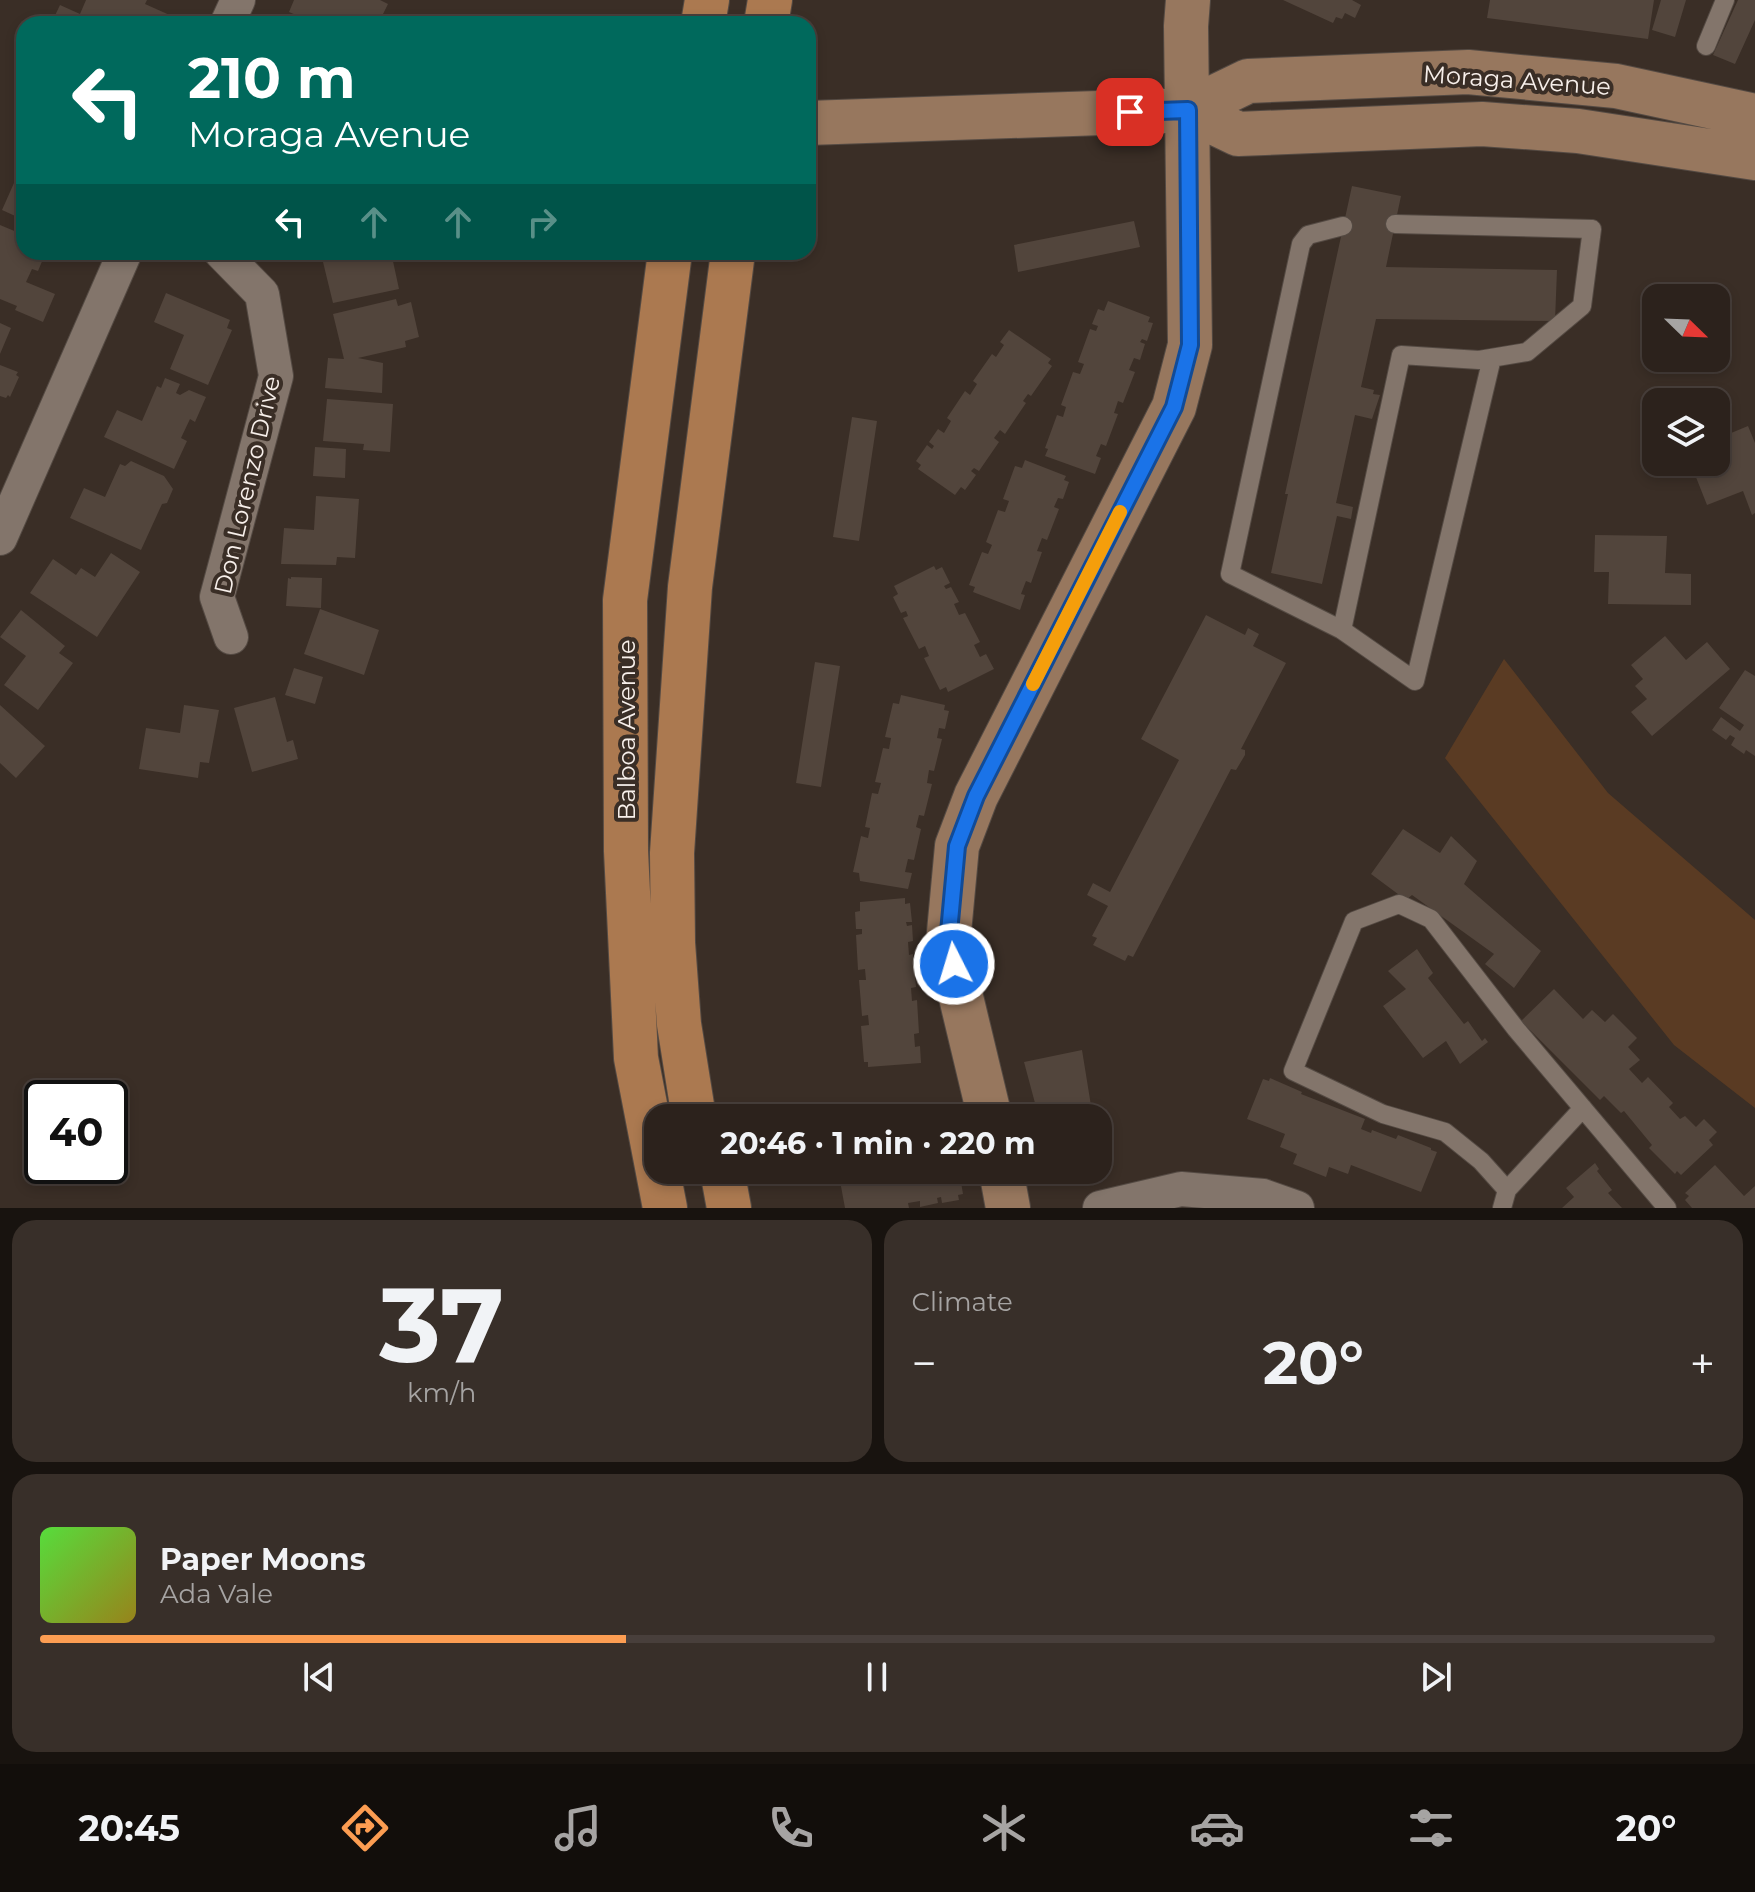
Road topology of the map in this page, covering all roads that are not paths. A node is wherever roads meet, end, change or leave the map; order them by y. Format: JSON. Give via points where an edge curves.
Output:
{"nodes":[{"id":1,"x":1188,"y":0,"type":"edge"},
{"id":2,"x":1725,"y":0,"type":"edge"},
{"id":3,"x":1706,"y":46,"type":"dead end"},
{"id":4,"x":1188,"y":110,"type":"junction"},
{"id":5,"x":1755,"y":116,"type":"edge"},
{"id":6,"x":816,"y":123,"type":"edge"},
{"id":7,"x":1755,"y":158,"type":"edge"},
{"id":8,"x":1395,"y":224,"type":"dead end"},
{"id":9,"x":1343,"y":226,"type":"dead end"},
{"id":10,"x":122,"y":260,"type":"edge"},
{"id":11,"x":229,"y":260,"type":"edge"},
{"id":12,"x":669,"y":260,"type":"edge"},
{"id":13,"x":732,"y":260,"type":"edge"},
{"id":14,"x":1492,"y":358,"type":"junction"},
{"id":15,"x":0,"y":538,"type":"edge"},
{"id":16,"x":1342,"y":630,"type":"junction"},
{"id":17,"x":231,"y":637,"type":"dead end"},
{"id":18,"x":694,"y":1104,"type":"edge"},
{"id":19,"x":987,"y":1104,"type":"edge"},
{"id":20,"x":1583,"y":1108,"type":"junction"},
{"id":21,"x":707,"y":1184,"type":"edge"},
{"id":22,"x":725,"y":1184,"type":"edge"},
{"id":23,"x":1004,"y":1184,"type":"edge"},
{"id":24,"x":1504,"y":1199,"type":"edge"},
{"id":25,"x":665,"y":1208,"type":"edge"},
{"id":26,"x":711,"y":1208,"type":"edge"},
{"id":27,"x":729,"y":1208,"type":"edge"},
{"id":28,"x":1008,"y":1208,"type":"edge"},
{"id":29,"x":1100,"y":1208,"type":"edge"},
{"id":30,"x":1297,"y":1208,"type":"edge"},
{"id":31,"x":1667,"y":1208,"type":"edge"}],
"edges":[{"from":1,"to":4,"type":"main road"},
{"from":2,"to":3,"type":"lane"},
{"from":4,"to":5,"type":"main road","name":"Moraga Avenue","via":[[1248,81],[1468,72],[1616,86]]},
{"from":4,"to":6,"type":"main road","name":"Moraga Avenue"},
{"from":4,"to":7,"type":"main road","name":"Moraga Avenue","via":[[1238,134],[1482,124],[1578,131]]},
{"from":4,"to":19,"type":"main road","via":[[1190,345],[1174,407],[976,796],[957,846],[948,943]]},
{"from":8,"to":14,"type":"lane","via":[[1592,229],[1582,306],[1527,352]]},
{"from":9,"to":16,"type":"lane","via":[[1308,235],[1301,244],[1230,574]]},
{"from":10,"to":15,"type":"street"},
{"from":11,"to":17,"type":"street","name":"Don Lorenzo Drive","via":[[262,294],[276,376],[217,597]]},
{"from":12,"to":25,"type":"main road","name":"Balboa Avenue","via":[[625,600],[626,851],[636,1058]]},
{"from":13,"to":18,"type":"main road","name":"Balboa Avenue","via":[[690,587],[672,853],[679,1024]]},
{"from":14,"to":16,"type":"lane","via":[[1401,355]]},
{"from":14,"to":16,"type":"lane","via":[[1415,681]]},
{"from":20,"to":24,"type":"lane"},
{"from":20,"to":24,"type":"lane","via":[[1431,919],[1399,904],[1354,921],[1293,1071],[1383,1114],[1445,1132],[1481,1161]]},
{"from":20,"to":31,"type":"lane"},
{"from":21,"to":26,"type":"main road"},
{"from":22,"to":27,"type":"main road"},
{"from":23,"to":28,"type":"main road"},
{"from":29,"to":30,"type":"street","via":[[1181,1189],[1263,1196]]}]}
